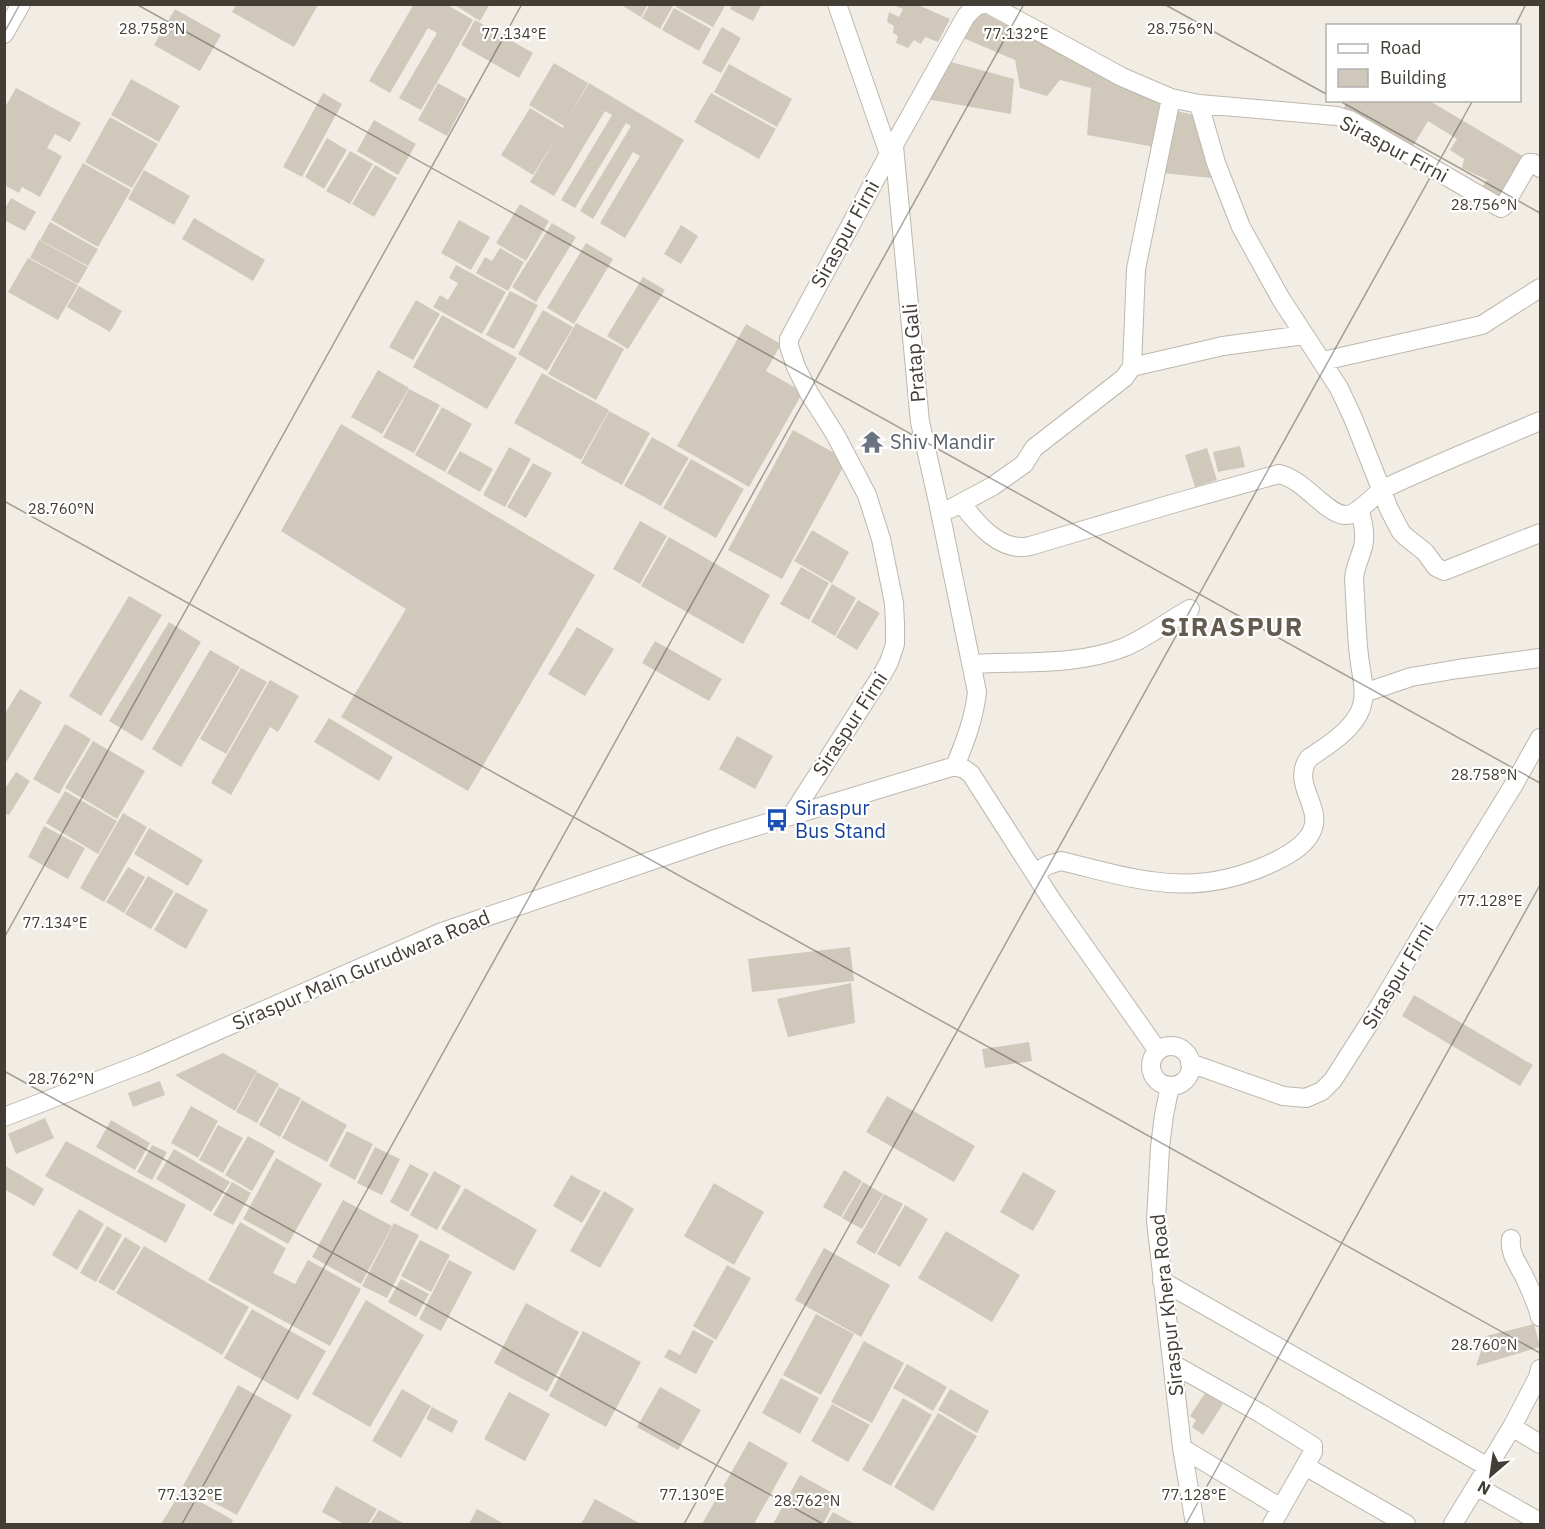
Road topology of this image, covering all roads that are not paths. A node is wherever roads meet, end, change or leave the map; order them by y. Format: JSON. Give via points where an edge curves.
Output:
{"nodes":[{"id":1,"x":21,"y":4,"type":"edge"},
{"id":2,"x":837,"y":4,"type":"edge"},
{"id":3,"x":976,"y":6,"type":"edge"},
{"id":4,"x":4,"y":34,"type":"edge"},
{"id":5,"x":1171,"y":98,"type":"junction"},
{"id":6,"x":1199,"y":104,"type":"junction"},
{"id":7,"x":891,"y":150,"type":"junction"},
{"id":8,"x":1540,"y":168,"type":"edge"},
{"id":9,"x":1540,"y":288,"type":"edge"},
{"id":10,"x":1304,"y":335,"type":"junction"},
{"id":11,"x":1323,"y":361,"type":"junction"},
{"id":12,"x":1132,"y":367,"type":"junction"},
{"id":13,"x":1540,"y":421,"type":"edge"},
{"id":14,"x":1382,"y":490,"type":"junction"},
{"id":15,"x":961,"y":503,"type":"junction"},
{"id":16,"x":1359,"y":509,"type":"junction"},
{"id":17,"x":941,"y":514,"type":"junction"},
{"id":18,"x":1540,"y":533,"type":"edge"},
{"id":19,"x":1190,"y":609,"type":"dead end"},
{"id":20,"x":1540,"y":658,"type":"edge"},
{"id":21,"x":972,"y":664,"type":"junction"},
{"id":22,"x":1364,"y":693,"type":"junction"},
{"id":23,"x":1540,"y":738,"type":"edge"},
{"id":24,"x":955,"y":766,"type":"junction"},
{"id":25,"x":792,"y":815,"type":"junction"},
{"id":26,"x":1035,"y":873,"type":"junction"},
{"id":27,"x":1158,"y":1051,"type":"junction"},
{"id":28,"x":1190,"y":1063,"type":"junction"},
{"id":29,"x":1170,"y":1086,"type":"junction"},
{"id":30,"x":4,"y":1118,"type":"edge"},
{"id":31,"x":1511,"y":1239,"type":"dead end"},
{"id":32,"x":1162,"y":1281,"type":"junction"},
{"id":33,"x":1540,"y":1317,"type":"edge"},
{"id":34,"x":1173,"y":1364,"type":"junction"},
{"id":35,"x":1540,"y":1369,"type":"edge"},
{"id":36,"x":1512,"y":1426,"type":"junction"},
{"id":37,"x":1540,"y":1444,"type":"edge"},
{"id":38,"x":1182,"y":1448,"type":"junction"},
{"id":39,"x":1305,"y":1466,"type":"junction"},
{"id":40,"x":1488,"y":1467,"type":"junction"},
{"id":41,"x":1476,"y":1486,"type":"junction"},
{"id":42,"x":1281,"y":1508,"type":"junction"},
{"id":43,"x":1540,"y":1522,"type":"edge"},
{"id":44,"x":1195,"y":1524,"type":"edge"},
{"id":45,"x":1272,"y":1524,"type":"edge"},
{"id":46,"x":1406,"y":1524,"type":"edge"},
{"id":47,"x":1453,"y":1524,"type":"edge"}],
"edges":[{"from":1,"to":4,"type":"street"},
{"from":2,"to":7,"type":"street"},
{"from":3,"to":5,"type":"street","name":"Siraspur Firni","via":[[992,6],[1122,77]]},
{"from":3,"to":7,"type":"street","name":"Siraspur Firni","via":[[966,16]]},
{"from":5,"to":6,"type":"street","name":"Siraspur Firni"},
{"from":5,"to":12,"type":"street","via":[[1136,269]]},
{"from":6,"to":8,"type":"street","name":"Siraspur Firni","via":[[1350,120],[1501,208],[1529,163]]},
{"from":6,"to":10,"type":"street","via":[[1216,164],[1241,227]]},
{"from":7,"to":17,"type":"street","name":"Pratap Gali","via":[[920,422]]},
{"from":7,"to":25,"type":"street","name":"Siraspur Firni","via":[[788,342],[809,393],[867,495],[894,603],[895,644],[883,673]]},
{"from":9,"to":11,"type":"street","via":[[1482,325]]},
{"from":10,"to":11,"type":"street"},
{"from":10,"to":12,"type":"street","via":[[1223,346]]},
{"from":11,"to":14,"type":"street","via":[[1349,408]]},
{"from":12,"to":15,"type":"street","via":[[1124,378],[1034,448],[1024,464]]},
{"from":13,"to":14,"type":"street"},
{"from":14,"to":16,"type":"street"},
{"from":14,"to":18,"type":"street","via":[[1401,532],[1444,572]]},
{"from":15,"to":16,"type":"street","via":[[994,537],[1017,548],[1279,474],[1298,482],[1339,513],[1346,516]]},
{"from":15,"to":17,"type":"street"},
{"from":16,"to":22,"type":"street","via":[[1365,536],[1354,580]]},
{"from":17,"to":21,"type":"street","name":"Pratap Gali"},
{"from":19,"to":21,"type":"street","via":[[1136,642],[1103,653],[1053,662]]},
{"from":20,"to":22,"type":"street","via":[[1411,677]]},
{"from":21,"to":24,"type":"street","name":"Pratap Gali","via":[[977,692],[975,709]]},
{"from":22,"to":26,"type":"street","via":[[1363,706],[1351,726],[1305,763],[1303,777],[1314,827],[1288,855],[1247,873],[1202,883],[1151,882],[1061,861]]},
{"from":23,"to":28,"type":"street","name":"Siraspur Firni","via":[[1370,1022],[1322,1091],[1306,1098],[1283,1096]]},
{"from":24,"to":25,"type":"street","name":"Siraspur Firni"},
{"from":24,"to":26,"type":"street","via":[[971,774]]},
{"from":25,"to":30,"type":"street","name":"Siraspur Main Gurudwara Road","via":[[442,932],[144,1063]]},
{"from":26,"to":27,"type":"street"},
{"from":27,"to":28,"type":"street","via":[[1164,1047],[1178,1048]]},
{"from":27,"to":29,"type":"street","via":[[1151,1064],[1152,1072],[1162,1084]]},
{"from":28,"to":29,"type":"street","via":[[1183,1082]]},
{"from":29,"to":32,"type":"street","name":"Siraspur Khera Road","via":[[1160,1147],[1156,1221]]},
{"from":31,"to":33,"type":"street","via":[[1512,1252]]},
{"from":32,"to":34,"type":"street","name":"Siraspur Khera Road"},
{"from":32,"to":40,"type":"street"},
{"from":34,"to":38,"type":"street","name":"Siraspur Khera Road"},
{"from":34,"to":39,"type":"street","via":[[1311,1444],[1314,1449]]},
{"from":35,"to":36,"type":"street"},
{"from":36,"to":37,"type":"street"},
{"from":36,"to":40,"type":"street"},
{"from":38,"to":42,"type":"street"},
{"from":38,"to":44,"type":"street","name":"Siraspur Khera Road"},
{"from":39,"to":42,"type":"street"},
{"from":39,"to":46,"type":"street"},
{"from":40,"to":41,"type":"street"},
{"from":41,"to":43,"type":"street"},
{"from":41,"to":47,"type":"street"},
{"from":42,"to":45,"type":"street"}]}
